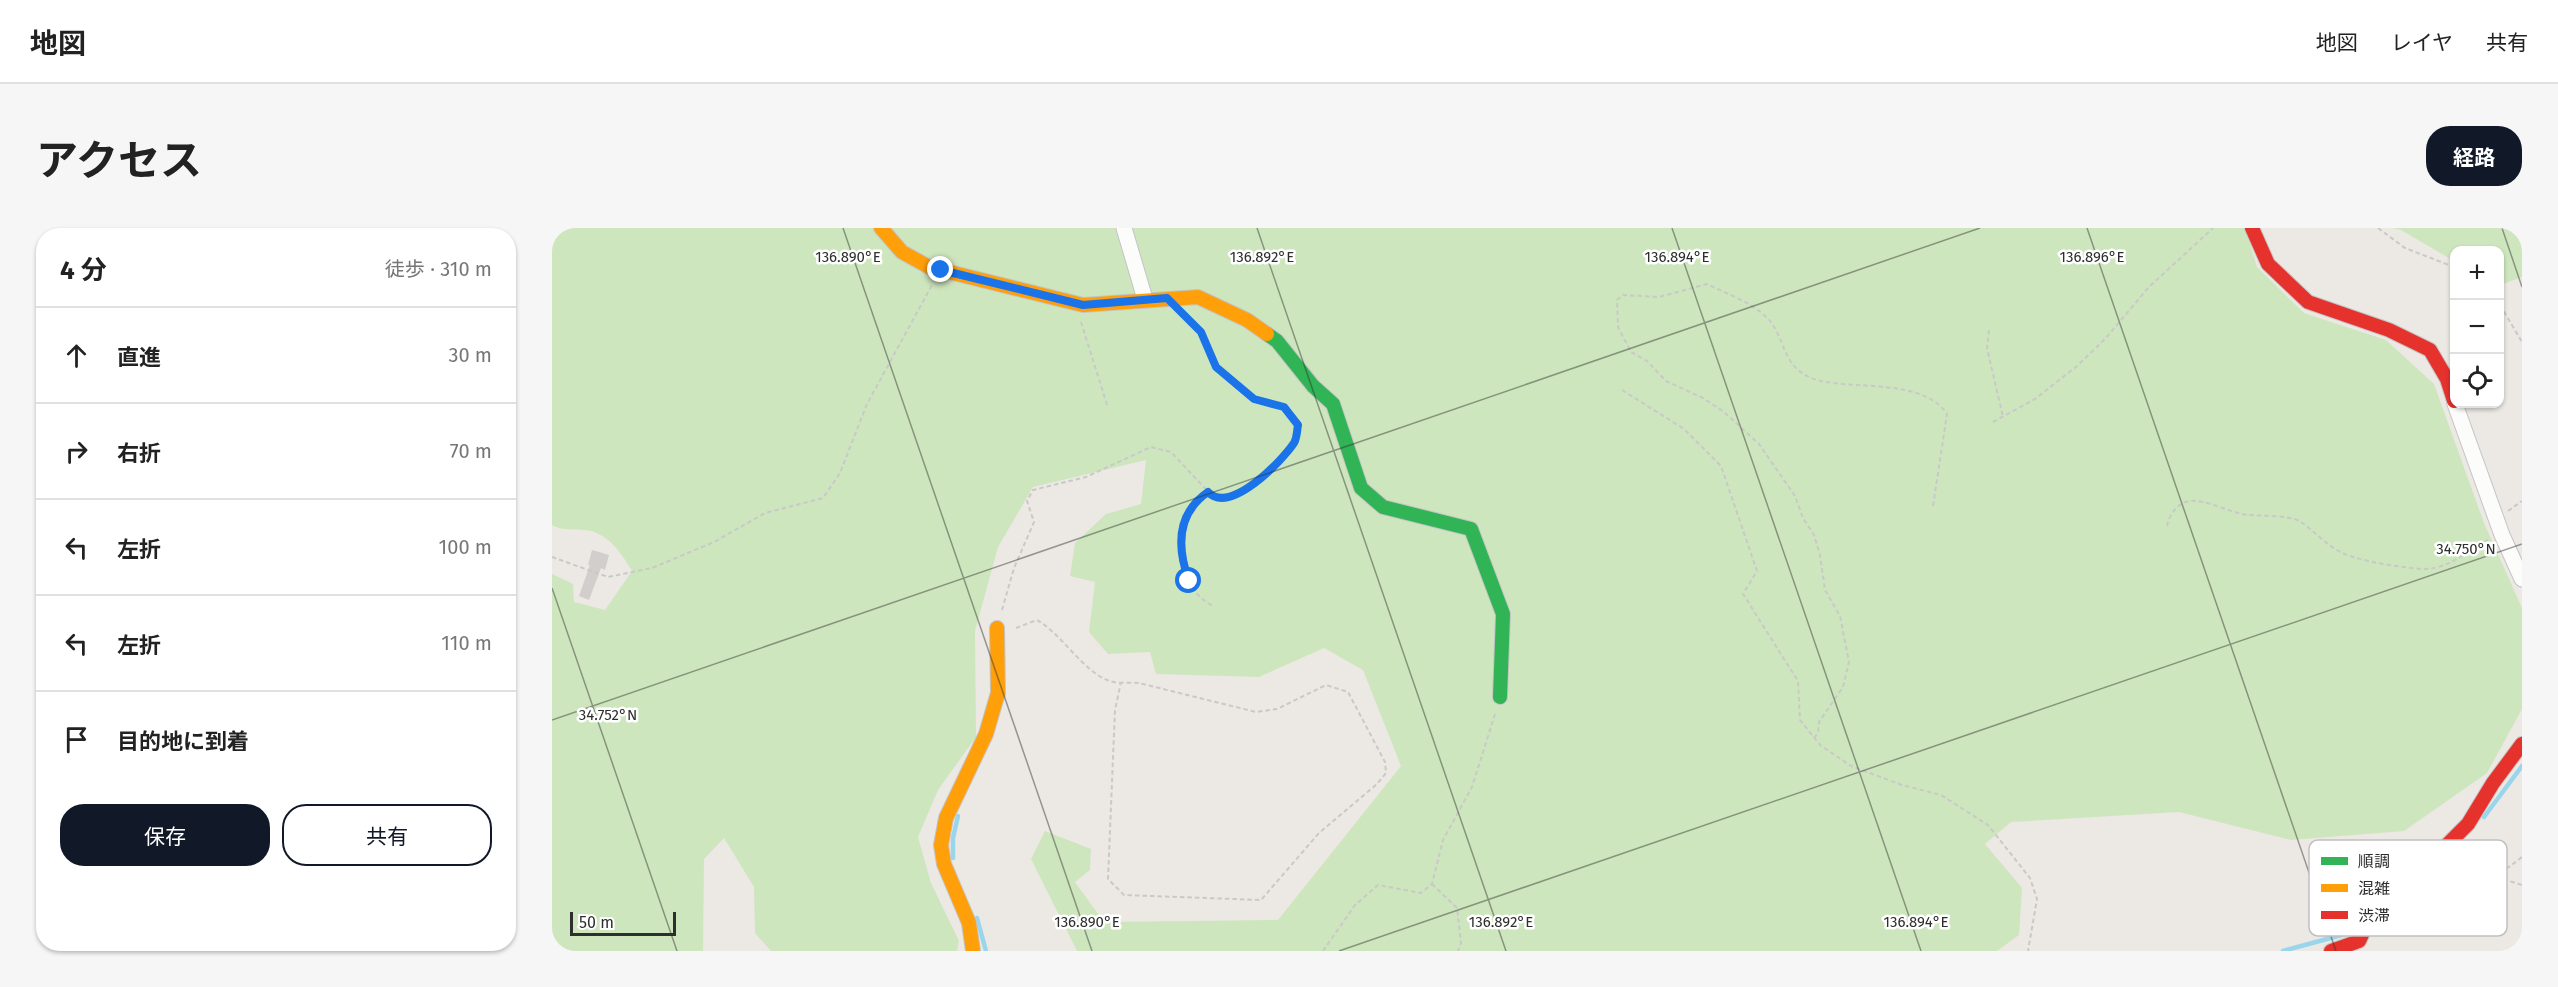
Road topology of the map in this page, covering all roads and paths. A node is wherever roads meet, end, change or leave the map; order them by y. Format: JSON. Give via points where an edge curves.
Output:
{"nodes":[{"id":1,"x":881,"y":228,"type":"edge"},
{"id":2,"x":1124,"y":228,"type":"edge"},
{"id":3,"x":2213,"y":228,"type":"edge"},
{"id":4,"x":2252,"y":228,"type":"edge"},
{"id":5,"x":2378,"y":228,"type":"edge"},
{"id":6,"x":2450,"y":265,"type":"edge"},
{"id":7,"x":941,"y":270,"type":"junction"},
{"id":8,"x":1145,"y":299,"type":"junction"},
{"id":9,"x":1083,"y":305,"type":"junction"},
{"id":10,"x":2504,"y":313,"type":"edge"},
{"id":11,"x":1184,"y":315,"type":"dead end"},
{"id":12,"x":1989,"y":330,"type":"dead end"},
{"id":13,"x":2522,"y":342,"type":"edge"},
{"id":14,"x":2450,"y":388,"type":"edge"},
{"id":15,"x":1622,"y":390,"type":"dead end"},
{"id":16,"x":1108,"y":408,"type":"dead end"},
{"id":17,"x":2457,"y":408,"type":"edge"},
{"id":18,"x":2003,"y":417,"type":"junction"},
{"id":19,"x":1993,"y":422,"type":"dead end"},
{"id":20,"x":1208,"y":492,"type":"junction"},
{"id":21,"x":1933,"y":506,"type":"dead end"},
{"id":22,"x":2167,"y":526,"type":"dead end"},
{"id":23,"x":2502,"y":535,"type":"junction"},
{"id":24,"x":552,"y":556,"type":"edge"},
{"id":25,"x":2522,"y":579,"type":"edge"},
{"id":26,"x":1213,"y":606,"type":"dead end"},
{"id":27,"x":997,"y":628,"type":"joint"},
{"id":28,"x":1014,"y":629,"type":"dead end"},
{"id":29,"x":1121,"y":682,"type":"junction"},
{"id":30,"x":1500,"y":697,"type":"joint"},
{"id":31,"x":1814,"y":738,"type":"junction"},
{"id":32,"x":2522,"y":744,"type":"edge"},
{"id":33,"x":2452,"y":840,"type":"edge"},
{"id":34,"x":2522,"y":857,"type":"edge"},
{"id":35,"x":2507,"y":869,"type":"edge"},
{"id":36,"x":2507,"y":880,"type":"edge"},
{"id":37,"x":1432,"y":884,"type":"junction"},
{"id":38,"x":2522,"y":885,"type":"edge"},
{"id":39,"x":2361,"y":936,"type":"edge"},
{"id":40,"x":2380,"y":936,"type":"edge"},
{"id":41,"x":2359,"y":941,"type":"junction"},
{"id":42,"x":973,"y":951,"type":"edge"},
{"id":43,"x":1323,"y":951,"type":"edge"},
{"id":44,"x":1458,"y":951,"type":"edge"},
{"id":45,"x":2028,"y":951,"type":"edge"},
{"id":46,"x":2331,"y":951,"type":"edge"}],
"edges":[{"from":1,"to":7,"type":"street","via":[[909,259]]},
{"from":2,"to":8,"type":"street"},
{"from":3,"to":18,"type":"path","via":[[2150,287],[2077,366],[2035,399]]},
{"from":4,"to":14,"type":"street","via":[[2268,264],[2307,302],[2389,330],[2430,350]]},
{"from":5,"to":6,"type":"path","via":[[2404,248]]},
{"from":7,"to":9,"type":"street"},
{"from":7,"to":24,"type":"path","via":[[867,404],[840,473],[823,498],[765,513],[714,542],[652,568],[609,577]]},
{"from":8,"to":9,"type":"street"},
{"from":8,"to":30,"type":"street","via":[[1198,297],[1247,320],[1269,336],[1333,404],[1361,488],[1383,507],[1471,529],[1503,614]]},
{"from":9,"to":16,"type":"path","via":[[1079,315]]},
{"from":10,"to":13,"type":"path"},
{"from":11,"to":20,"type":"path","via":[[1201,332],[1216,367],[1254,399],[1284,407],[1298,425],[1295,442],[1250,487],[1221,499]]},
{"from":12,"to":18,"type":"path","via":[[1987,348]]},
{"from":15,"to":31,"type":"path","via":[[1684,429],[1720,466],[1757,571],[1743,594],[1798,681],[1800,720]]},
{"from":17,"to":23,"type":"street"},
{"from":18,"to":19,"type":"path"},
{"from":20,"to":26,"type":"path","via":[[1191,508],[1182,524],[1180,542],[1189,581],[1200,599]]},
{"from":20,"to":27,"type":"path","via":[[1171,452],[1151,447],[1086,477],[1033,490],[1027,501],[1034,522],[1014,568]]},
{"from":21,"to":31,"type":"path","via":[[1947,414],[1935,401],[1877,385],[1816,380],[1788,360],[1764,315],[1707,284],[1659,297],[1623,295],[1617,300],[1618,327],[1631,352],[1647,361],[1666,381],[1724,412],[1759,444],[1795,496],[1814,535],[1821,578],[1840,616],[1849,662],[1843,687],[1823,715]]},
{"from":22,"to":23,"type":"path","via":[[2179,505],[2202,502],[2238,513],[2300,522],[2330,547],[2349,556],[2422,569],[2454,561]]},
{"from":23,"to":25,"type":"street"},
{"from":27,"to":42,"type":"street","via":[[998,693],[986,734],[946,818],[941,845],[944,864],[969,923]]},
{"from":28,"to":29,"type":"path","via":[[1037,620],[1051,627],[1088,666],[1109,681]]},
{"from":29,"to":29,"type":"path","via":[[1256,712],[1277,709],[1326,685],[1348,692],[1385,762],[1386,773],[1318,833],[1261,900],[1124,896],[1108,879],[1115,710]]},
{"from":30,"to":37,"type":"path","via":[[1472,787],[1443,840]]},
{"from":31,"to":45,"type":"path","via":[[1851,766],[1941,795],[1988,825],[2030,878],[2037,899]]},
{"from":32,"to":33,"type":"street","via":[[2468,824]]},
{"from":34,"to":35,"type":"path"},
{"from":36,"to":38,"type":"path"},
{"from":37,"to":43,"type":"path","via":[[1421,893],[1378,885],[1355,905]]},
{"from":37,"to":44,"type":"path","via":[[1457,908],[1461,943]]},
{"from":39,"to":41,"type":"street"},
{"from":40,"to":41,"type":"path"},
{"from":41,"to":46,"type":"street"}]}
